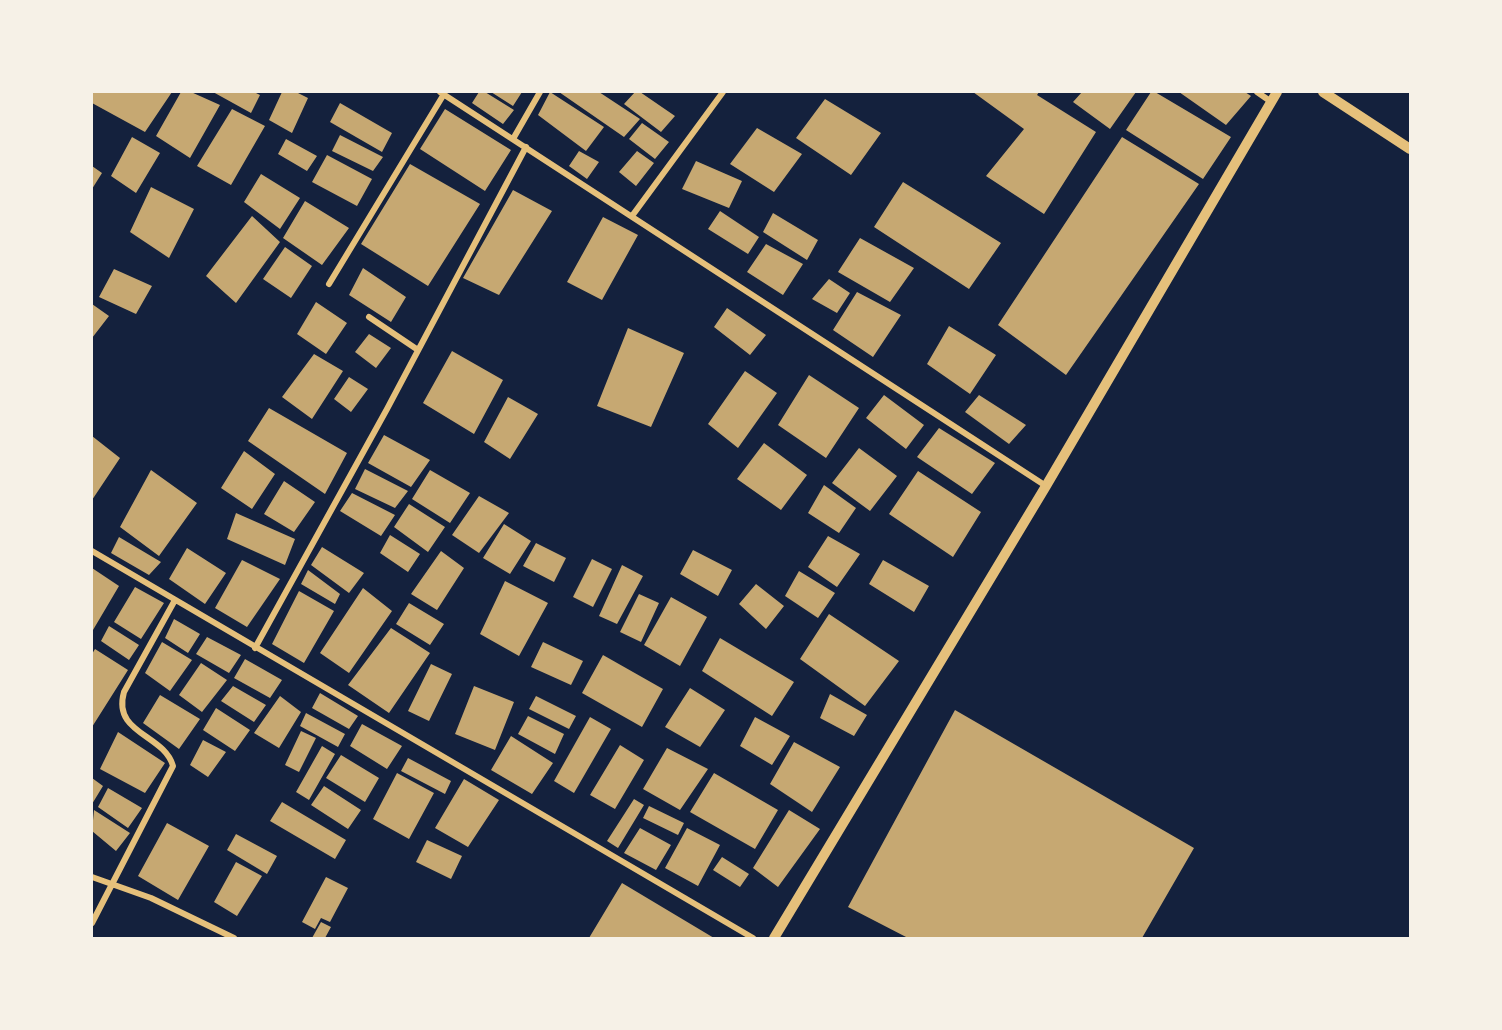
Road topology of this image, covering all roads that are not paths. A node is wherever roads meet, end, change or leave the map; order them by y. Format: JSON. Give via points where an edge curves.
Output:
{"nodes":[{"id":1,"x":540,"y":92,"type":"edge"},
{"id":2,"x":723,"y":92,"type":"edge"},
{"id":3,"x":1257,"y":92,"type":"edge"},
{"id":4,"x":1277,"y":92,"type":"edge"},
{"id":5,"x":1323,"y":92,"type":"edge"},
{"id":6,"x":442,"y":93,"type":"edge"},
{"id":7,"x":1270,"y":102,"type":"junction"},
{"id":8,"x":513,"y":139,"type":"junction"},
{"id":9,"x":526,"y":147,"type":"junction"},
{"id":10,"x":1410,"y":149,"type":"edge"},
{"id":11,"x":632,"y":216,"type":"junction"},
{"id":12,"x":329,"y":284,"type":"dead end"},
{"id":13,"x":369,"y":317,"type":"dead end"},
{"id":14,"x":418,"y":350,"type":"junction"},
{"id":15,"x":1047,"y":486,"type":"junction"},
{"id":16,"x":92,"y":551,"type":"edge"},
{"id":17,"x":175,"y":600,"type":"junction"},
{"id":18,"x":255,"y":648,"type":"junction"},
{"id":19,"x":92,"y":877,"type":"edge"},
{"id":20,"x":111,"y":882,"type":"junction"},
{"id":21,"x":92,"y":923,"type":"edge"},
{"id":22,"x":234,"y":939,"type":"edge"},
{"id":23,"x":753,"y":939,"type":"edge"},
{"id":24,"x":774,"y":939,"type":"edge"}],
"edges":[{"from":1,"to":8,"type":"street"},
{"from":2,"to":11,"type":"street"},
{"from":3,"to":7,"type":"street"},
{"from":4,"to":7,"type":"street"},
{"from":5,"to":10,"type":"street"},
{"from":6,"to":8,"type":"street"},
{"from":6,"to":12,"type":"street"},
{"from":7,"to":15,"type":"street"},
{"from":8,"to":9,"type":"street"},
{"from":9,"to":11,"type":"street"},
{"from":9,"to":14,"type":"street"},
{"from":11,"to":15,"type":"street"},
{"from":13,"to":14,"type":"street"},
{"from":14,"to":18,"type":"street"},
{"from":15,"to":24,"type":"street"},
{"from":16,"to":17,"type":"street"},
{"from":17,"to":18,"type":"street"},
{"from":17,"to":20,"type":"street","via":[[121,704],[130,724],[169,755],[173,766]]},
{"from":18,"to":23,"type":"street"},
{"from":19,"to":20,"type":"street"},
{"from":20,"to":21,"type":"street"},
{"from":20,"to":22,"type":"street"}]}
